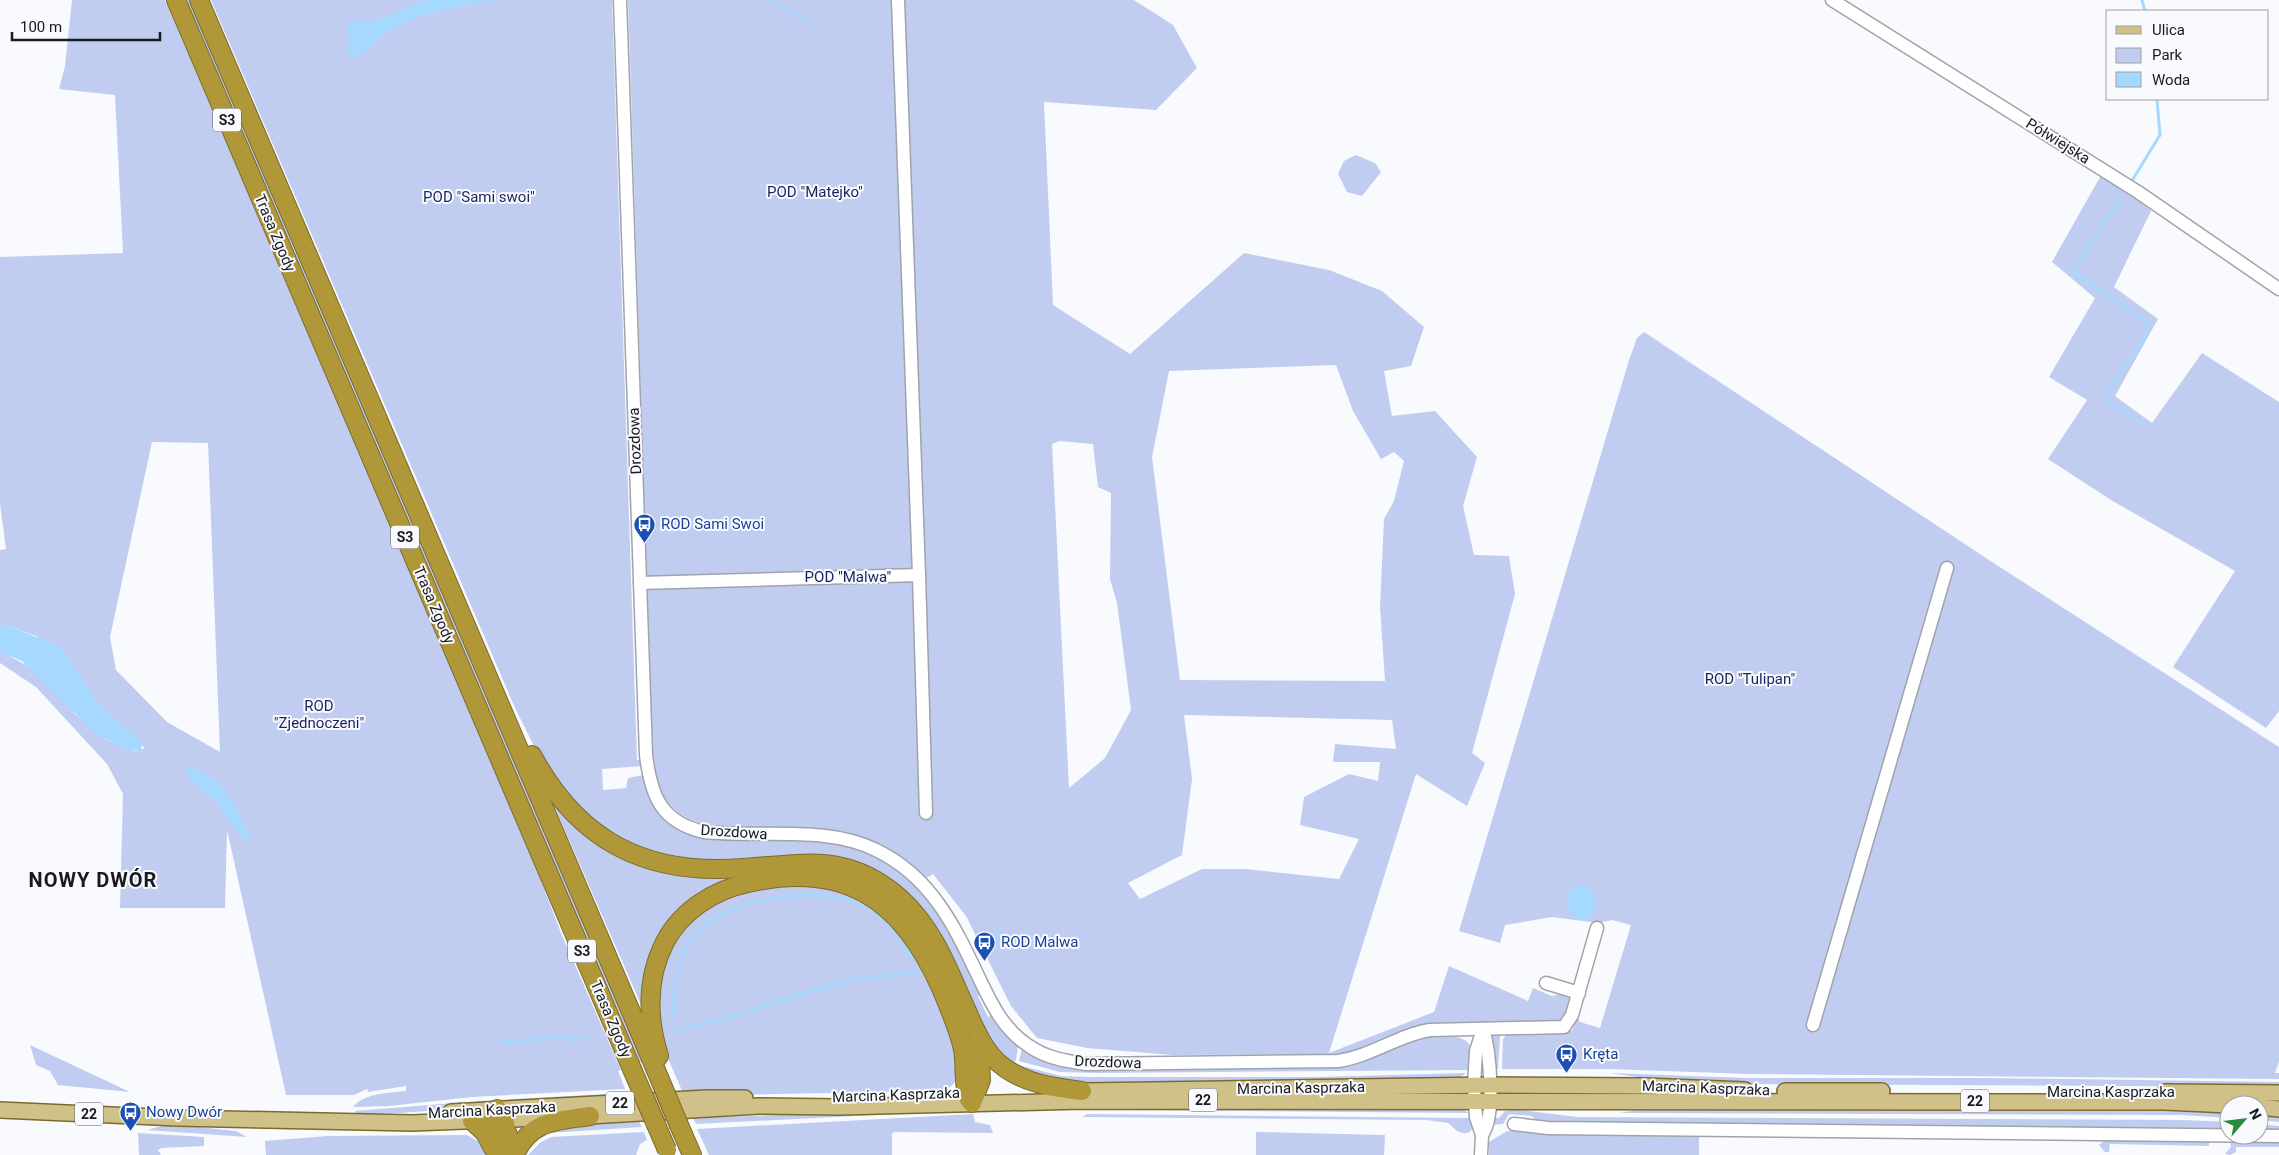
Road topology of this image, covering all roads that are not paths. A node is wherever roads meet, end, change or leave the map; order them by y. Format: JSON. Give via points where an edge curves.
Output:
{"nodes":[{"id":1,"x":176,"y":0,"type":"edge"},
{"id":2,"x":199,"y":0,"type":"edge"},
{"id":3,"x":620,"y":0,"type":"edge"},
{"id":4,"x":898,"y":0,"type":"edge"},
{"id":5,"x":1832,"y":0,"type":"edge"},
{"id":6,"x":2279,"y":289,"type":"edge"},
{"id":7,"x":1948,"y":568,"type":"dead end"},
{"id":8,"x":919,"y":575,"type":"junction"},
{"id":9,"x":640,"y":583,"type":"junction"},
{"id":10,"x":480,"y":660,"type":"junction"},
{"id":11,"x":926,"y":813,"type":"dead end"},
{"id":12,"x":1597,"y":928,"type":"dead end"},
{"id":13,"x":1546,"y":983,"type":"dead end"},
{"id":14,"x":1579,"y":993,"type":"junction"},
{"id":15,"x":1813,"y":1025,"type":"dead end"},
{"id":16,"x":1483,"y":1029,"type":"junction"},
{"id":17,"x":978,"y":1038,"type":"junction"},
{"id":18,"x":659,"y":1068,"type":"junction"},
{"id":19,"x":1490,"y":1085,"type":"junction"},
{"id":20,"x":1082,"y":1091,"type":"junction"},
{"id":21,"x":1474,"y":1093,"type":"junction"},
{"id":22,"x":2279,"y":1093,"type":"edge"},
{"id":23,"x":972,"y":1096,"type":"junction"},
{"id":24,"x":1490,"y":1101,"type":"junction"},
{"id":25,"x":2219,"y":1105,"type":"edge"},
{"id":26,"x":0,"y":1110,"type":"edge"},
{"id":27,"x":498,"y":1116,"type":"junction"},
{"id":28,"x":590,"y":1116,"type":"junction"},
{"id":29,"x":178,"y":1118,"type":"junction"},
{"id":30,"x":472,"y":1121,"type":"junction"},
{"id":31,"x":1514,"y":1124,"type":"dead end"},
{"id":32,"x":1482,"y":1136,"type":"junction"},
{"id":33,"x":2279,"y":1136,"type":"edge"},
{"id":34,"x":690,"y":1152,"type":"edge"},
{"id":35,"x":668,"y":1153,"type":"edge"},
{"id":36,"x":497,"y":1155,"type":"edge"},
{"id":37,"x":514,"y":1155,"type":"edge"},
{"id":38,"x":1481,"y":1155,"type":"edge"}],
"edges":[{"from":1,"to":35,"type":"highway","name":"Trasa Zgody","number":"S3","bridge":true},
{"from":2,"to":10,"type":"highway","name":"Trasa Zgody","number":"S3"},
{"from":3,"to":9,"type":"street","name":"Drozdowa"},
{"from":4,"to":8,"type":"street"},
{"from":5,"to":6,"type":"street","name":"Półwiejska","via":[[2138,192]]},
{"from":7,"to":15,"type":"street"},
{"from":8,"to":9,"type":"street"},
{"from":8,"to":11,"type":"street"},
{"from":9,"to":16,"type":"street","name":"Drozdowa","via":[[646,755],[653,791],[664,811],[681,824],[704,832],[827,837],[858,843],[890,858],[919,878],[932,892],[955,928],[998,1015],[1017,1037],[1037,1051],[1065,1061],[1098,1064],[1338,1061],[1368,1054],[1420,1032]]},
{"from":10,"to":17,"type":"highway","via":[[541,773],[571,811],[600,837],[619,849],[670,866],[742,869],[816,862],[846,867],[867,876],[901,900],[925,926],[943,958]]},
{"from":10,"to":18,"type":"highway","name":"Trasa Zgody","number":"S3"},
{"from":12,"to":14,"type":"street"},
{"from":13,"to":14,"type":"street"},
{"from":14,"to":16,"type":"street","via":[[1564,1027]]},
{"from":16,"to":19,"type":"street"},
{"from":16,"to":21,"type":"street","via":[[1476,1052]]},
{"from":17,"to":20,"type":"highway","via":[[998,1062],[1020,1077],[1052,1087]]},
{"from":17,"to":23,"type":"highway","via":[[982,1068]]},
{"from":18,"to":23,"type":"highway","via":[[650,1016],[650,991],[654,965],[665,941],[679,922],[703,901],[729,888],[769,880],[811,878],[847,884],[869,894],[905,925],[919,944],[953,1016]]},
{"from":18,"to":34,"type":"highway","bridge":true},
{"from":19,"to":21,"type":"main road","name":"Marcina Kasprzaka","number":"22"},
{"from":19,"to":22,"type":"main road","name":"Marcina Kasprzaka","number":"22","via":[[1734,1090]]},
{"from":19,"to":24,"type":"street"},
{"from":20,"to":21,"type":"main road","name":"Marcina Kasprzaka","number":"22"},
{"from":20,"to":23,"type":"main road","name":"Marcina Kasprzaka","number":"22"},
{"from":21,"to":23,"type":"main road","name":"Marcina Kasprzaka","number":"22","via":[[1276,1100]]},
{"from":21,"to":24,"type":"main road","name":"Marcina Kasprzaka","number":"22"},
{"from":21,"to":32,"type":"street","via":[[1477,1124]]},
{"from":23,"to":27,"type":"main road","name":"Marcina Kasprzaka","number":"22","via":[[707,1098]]},
{"from":23,"to":28,"type":"main road","name":"Marcina Kasprzaka","number":"22","via":[[839,1107],[759,1106]]},
{"from":24,"to":25,"type":"main road","name":"Marcina Kasprzaka","number":"22"},
{"from":24,"to":32,"type":"street","via":[[1488,1125]]},
{"from":26,"to":29,"type":"main road","number":"22"},
{"from":27,"to":28,"type":"main road","name":"Marcina Kasprzaka","number":"22"},
{"from":27,"to":29,"type":"main road","name":"Marcina Kasprzaka","number":"22","via":[[225,1113]]},
{"from":27,"to":30,"type":"main road","name":"Marcina Kasprzaka","number":"22"},
{"from":27,"to":36,"type":"highway"},
{"from":27,"to":37,"type":"highway"},
{"from":28,"to":37,"type":"highway","via":[[538,1127],[524,1137]]},
{"from":29,"to":30,"type":"main road","name":"Marcina Kasprzaka","number":"22","via":[[412,1123]]},
{"from":30,"to":36,"type":"highway","via":[[490,1141]]},
{"from":31,"to":33,"type":"street","via":[[1548,1128]]},
{"from":32,"to":38,"type":"street"}]}
